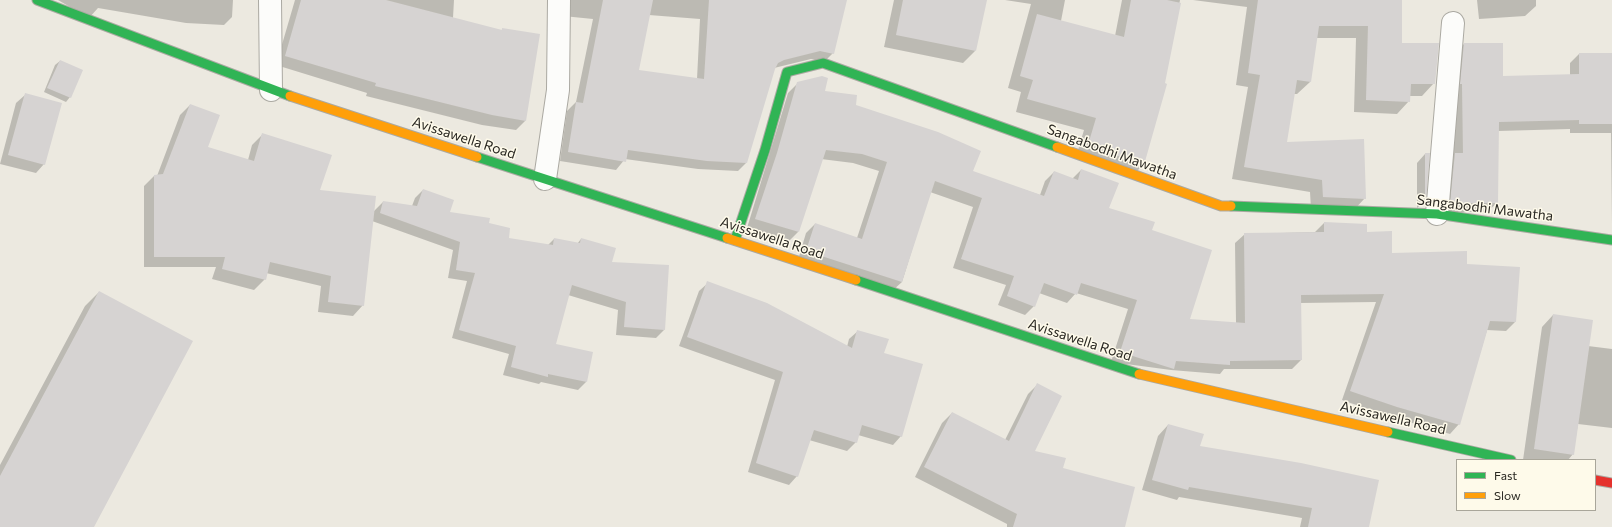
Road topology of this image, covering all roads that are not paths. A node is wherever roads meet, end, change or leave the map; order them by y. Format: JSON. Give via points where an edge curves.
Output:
{"nodes":[{"id":1,"x":38,"y":0,"type":"edge"},
{"id":2,"x":270,"y":0,"type":"edge"},
{"id":3,"x":559,"y":0,"type":"edge"},
{"id":4,"x":1453,"y":23,"type":"dead end"},
{"id":5,"x":271,"y":90,"type":"junction"},
{"id":6,"x":545,"y":179,"type":"junction"},
{"id":7,"x":1437,"y":214,"type":"junction"},
{"id":8,"x":735,"y":240,"type":"junction"},
{"id":9,"x":1612,"y":240,"type":"edge"},
{"id":10,"x":1507,"y":459,"type":"edge"},
{"id":11,"x":1596,"y":480,"type":"edge"},
{"id":12,"x":1612,"y":483,"type":"edge"}],
"edges":[{"from":1,"to":5,"type":"main road","name":"Avissawella Road"},
{"from":2,"to":5,"type":"street"},
{"from":3,"to":6,"type":"street","via":[[558,90]]},
{"from":4,"to":7,"type":"street"},
{"from":5,"to":6,"type":"main road","name":"Avissawella Road"},
{"from":6,"to":8,"type":"main road","name":"Avissawella Road"},
{"from":7,"to":8,"type":"main road","name":"Sangabodhi Mawatha","via":[[1221,206],[823,64],[787,72]]},
{"from":7,"to":9,"type":"main road","name":"Sangabodhi Mawatha"},
{"from":8,"to":10,"type":"main road","name":"Avissawella Road","via":[[1132,372]]},
{"from":11,"to":12,"type":"main road"}]}
